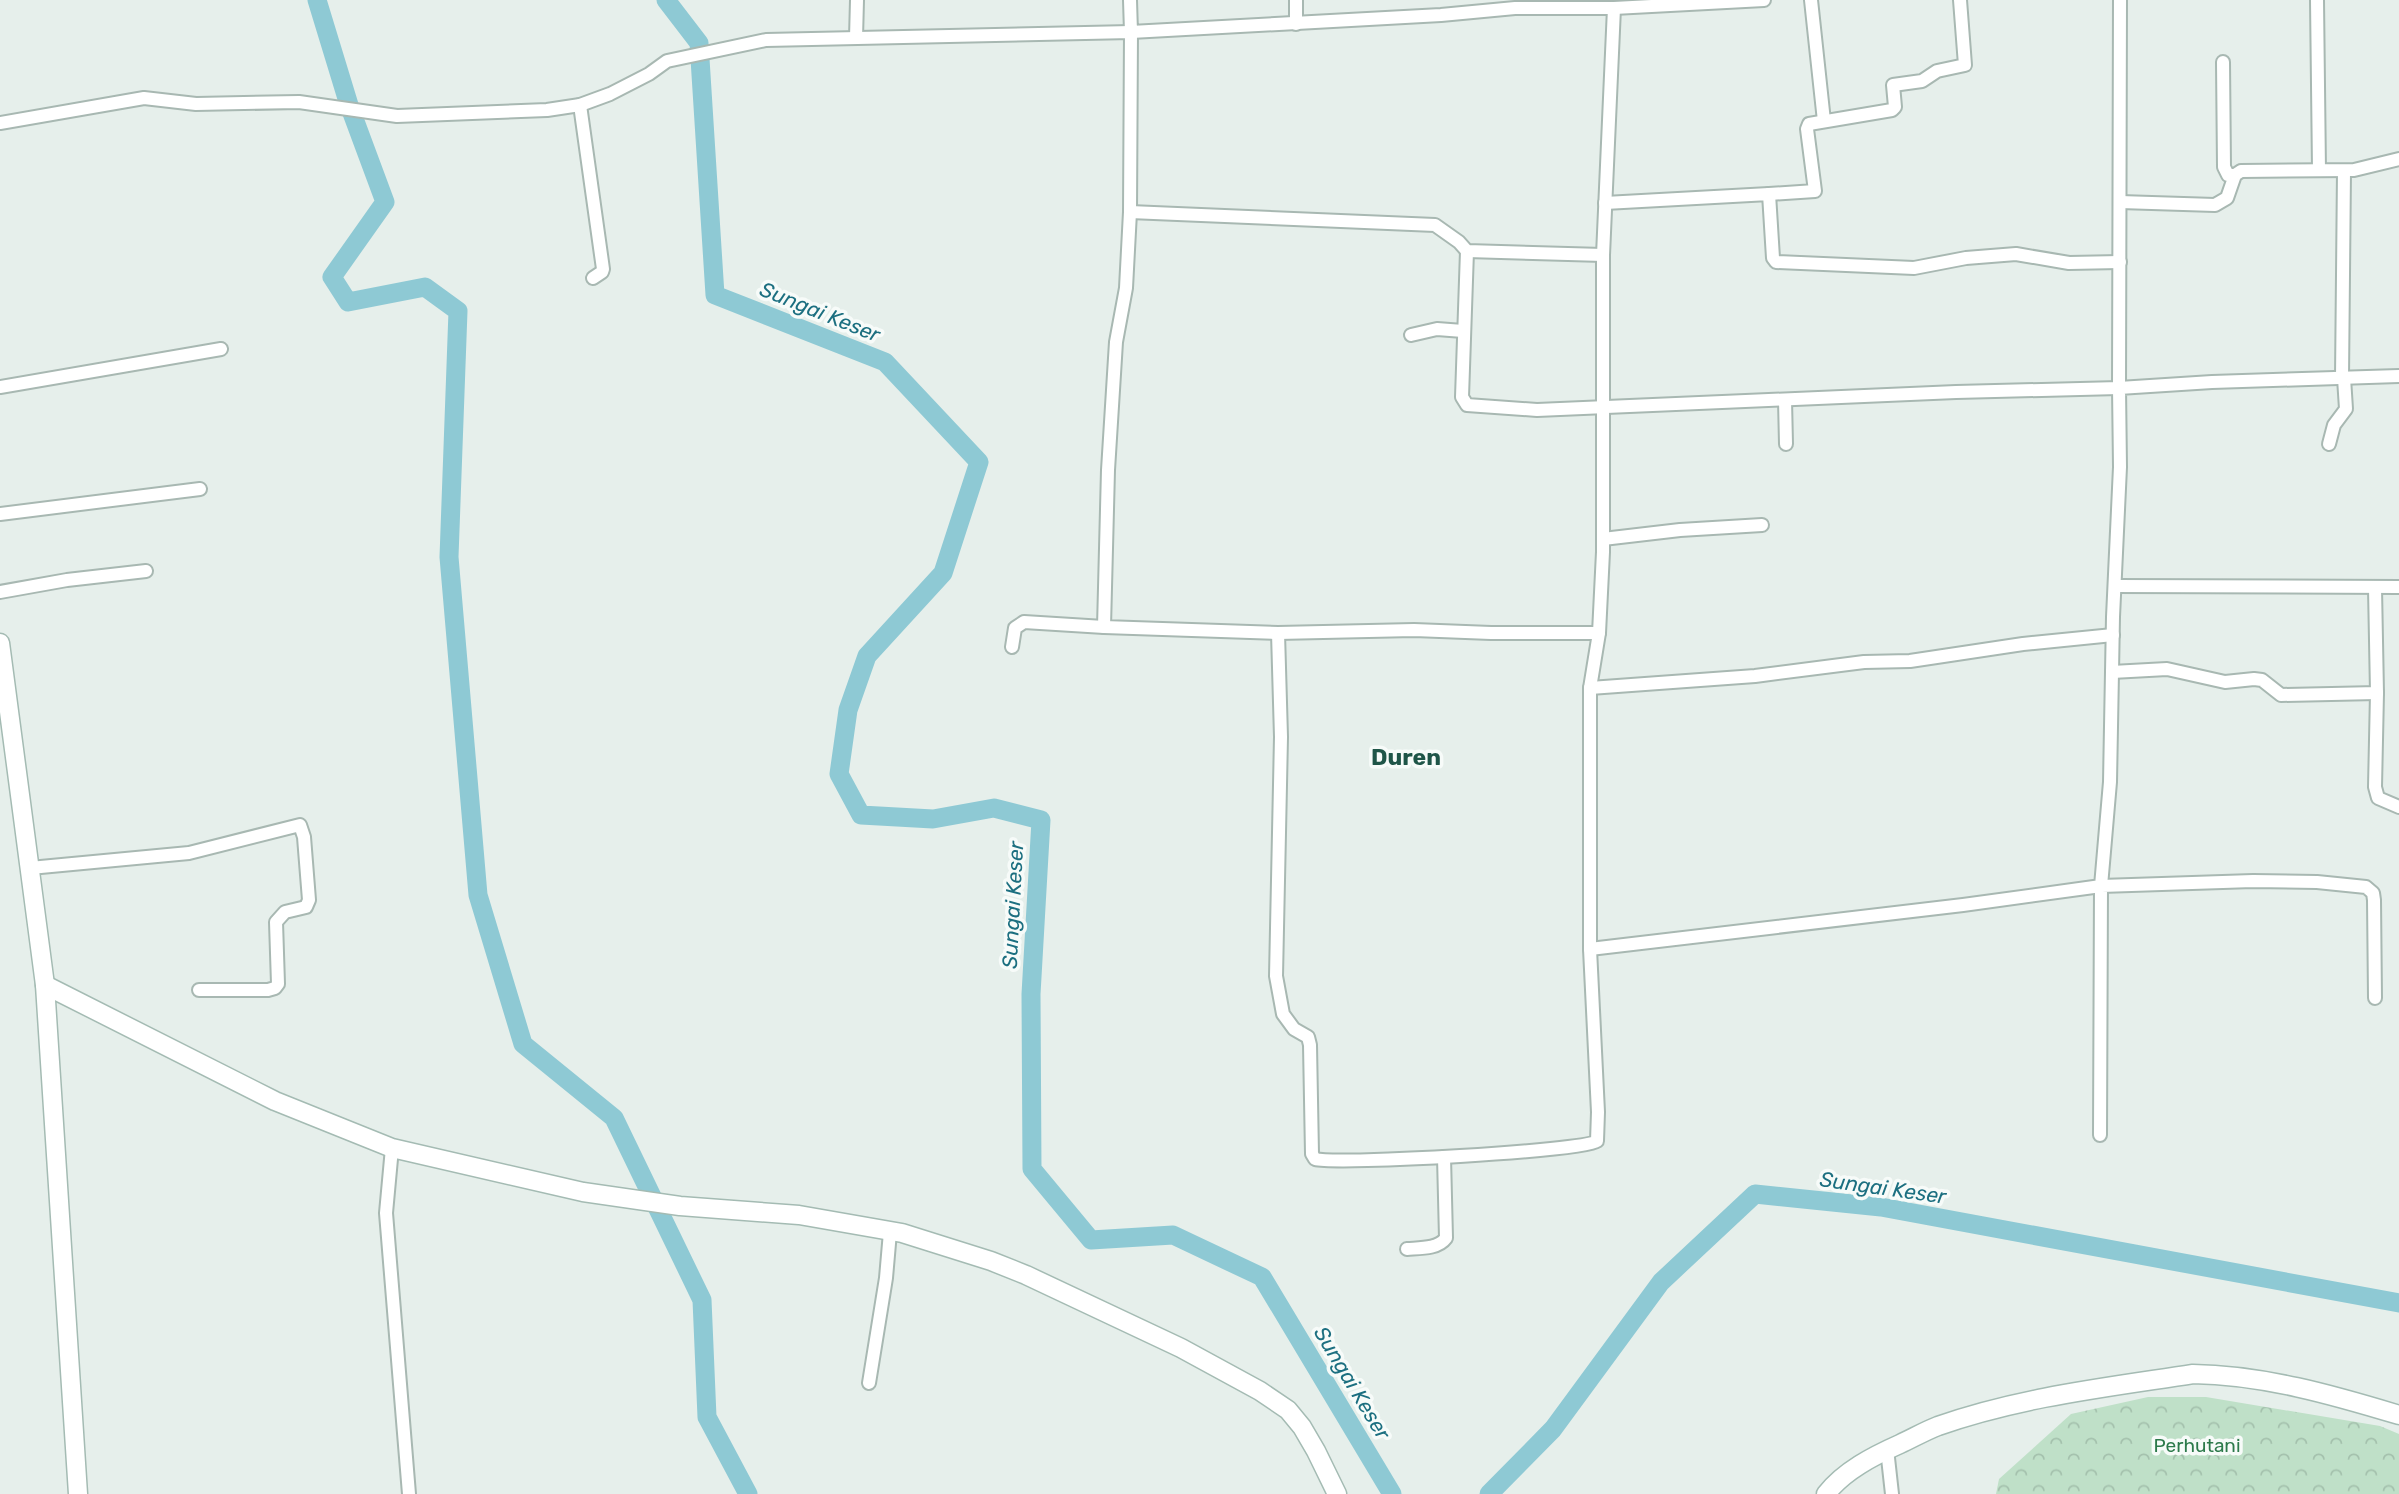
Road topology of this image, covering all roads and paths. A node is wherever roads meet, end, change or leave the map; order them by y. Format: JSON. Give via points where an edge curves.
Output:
{"nodes":[{"id":1,"x":857,"y":0,"type":"edge"},
{"id":2,"x":1130,"y":0,"type":"edge"},
{"id":3,"x":1296,"y":0,"type":"edge"},
{"id":4,"x":1764,"y":0,"type":"edge"},
{"id":5,"x":1811,"y":0,"type":"edge"},
{"id":6,"x":1960,"y":0,"type":"edge"},
{"id":7,"x":2120,"y":0,"type":"edge"},
{"id":8,"x":2317,"y":0,"type":"edge"},
{"id":9,"x":1515,"y":4,"type":"edge"},
{"id":10,"x":1614,"y":8,"type":"junction"},
{"id":11,"x":1296,"y":24,"type":"junction"},
{"id":12,"x":1131,"y":32,"type":"junction"},
{"id":13,"x":856,"y":38,"type":"junction"},
{"id":14,"x":2223,"y":62,"type":"dead end"},
{"id":15,"x":580,"y":105,"type":"junction"},
{"id":16,"x":1824,"y":121,"type":"junction"},
{"id":17,"x":0,"y":123,"type":"edge"},
{"id":18,"x":2399,"y":159,"type":"edge"},
{"id":19,"x":2319,"y":170,"type":"junction"},
{"id":20,"x":2344,"y":171,"type":"junction"},
{"id":21,"x":2235,"y":175,"type":"junction"},
{"id":22,"x":1769,"y":194,"type":"junction"},
{"id":23,"x":2120,"y":202,"type":"junction"},
{"id":24,"x":1605,"y":203,"type":"junction"},
{"id":25,"x":1130,"y":212,"type":"junction"},
{"id":26,"x":1467,"y":251,"type":"junction"},
{"id":27,"x":1603,"y":255,"type":"junction"},
{"id":28,"x":2120,"y":262,"type":"junction"},
{"id":29,"x":593,"y":278,"type":"dead end"},
{"id":30,"x":1463,"y":331,"type":"junction"},
{"id":31,"x":1411,"y":335,"type":"dead end"},
{"id":32,"x":221,"y":349,"type":"dead end"},
{"id":33,"x":2399,"y":376,"type":"edge"},
{"id":34,"x":2343,"y":378,"type":"junction"},
{"id":35,"x":0,"y":387,"type":"edge"},
{"id":36,"x":2119,"y":388,"type":"junction"},
{"id":37,"x":1785,"y":400,"type":"junction"},
{"id":38,"x":1602,"y":408,"type":"junction"},
{"id":39,"x":1786,"y":444,"type":"dead end"},
{"id":40,"x":2329,"y":444,"type":"dead end"},
{"id":41,"x":200,"y":489,"type":"dead end"},
{"id":42,"x":0,"y":514,"type":"edge"},
{"id":43,"x":1762,"y":525,"type":"dead end"},
{"id":44,"x":1603,"y":538,"type":"junction"},
{"id":45,"x":146,"y":571,"type":"dead end"},
{"id":46,"x":2115,"y":586,"type":"junction"},
{"id":47,"x":2375,"y":587,"type":"junction"},
{"id":48,"x":2399,"y":587,"type":"edge"},
{"id":49,"x":0,"y":592,"type":"edge"},
{"id":50,"x":1104,"y":627,"type":"junction"},
{"id":51,"x":1599,"y":632,"type":"junction"},
{"id":52,"x":1278,"y":633,"type":"junction"},
{"id":53,"x":2113,"y":635,"type":"junction"},
{"id":54,"x":0,"y":643,"type":"edge"},
{"id":55,"x":1012,"y":647,"type":"dead end"},
{"id":56,"x":2112,"y":672,"type":"junction"},
{"id":57,"x":1590,"y":688,"type":"junction"},
{"id":58,"x":2377,"y":693,"type":"junction"},
{"id":59,"x":3,"y":695,"type":"edge"},
{"id":60,"x":2399,"y":807,"type":"edge"},
{"id":61,"x":30,"y":868,"type":"junction"},
{"id":62,"x":2101,"y":886,"type":"junction"},
{"id":63,"x":1590,"y":949,"type":"junction"},
{"id":64,"x":45,"y":985,"type":"junction"},
{"id":65,"x":199,"y":990,"type":"dead end"},
{"id":66,"x":2375,"y":998,"type":"dead end"},
{"id":67,"x":2100,"y":1135,"type":"dead end"},
{"id":68,"x":392,"y":1149,"type":"junction"},
{"id":69,"x":1444,"y":1157,"type":"junction"},
{"id":70,"x":890,"y":1232,"type":"junction"},
{"id":71,"x":1407,"y":1249,"type":"dead end"},
{"id":72,"x":869,"y":1383,"type":"dead end"},
{"id":73,"x":2399,"y":1415,"type":"edge"},
{"id":74,"x":1887,"y":1449,"type":"junction"},
{"id":75,"x":78,"y":1494,"type":"edge"},
{"id":76,"x":409,"y":1494,"type":"edge"},
{"id":77,"x":1336,"y":1494,"type":"edge"},
{"id":78,"x":1826,"y":1494,"type":"edge"},
{"id":79,"x":1892,"y":1494,"type":"edge"}],
"edges":[{"from":1,"to":13,"type":"street"},
{"from":2,"to":12,"type":"street"},
{"from":3,"to":11,"type":"street"},
{"from":4,"to":10,"type":"street"},
{"from":5,"to":16,"type":"street"},
{"from":6,"to":16,"type":"street","via":[[1965,65],[1893,85],[1892,110]]},
{"from":7,"to":23,"type":"street"},
{"from":8,"to":19,"type":"street"},
{"from":9,"to":10,"type":"street"},
{"from":9,"to":11,"type":"street","via":[[1441,15]]},
{"from":10,"to":24,"type":"street"},
{"from":11,"to":12,"type":"street"},
{"from":12,"to":13,"type":"street"},
{"from":12,"to":25,"type":"street"},
{"from":13,"to":15,"type":"street","via":[[766,40],[667,61],[629,86]]},
{"from":14,"to":21,"type":"street","via":[[2224,167],[2228,175]]},
{"from":15,"to":17,"type":"street","via":[[397,116],[299,102],[196,104],[144,98]]},
{"from":15,"to":29,"type":"street","via":[[603,269]]},
{"from":16,"to":22,"type":"street","via":[[1807,126],[1815,191]]},
{"from":18,"to":20,"type":"street"},
{"from":19,"to":20,"type":"street"},
{"from":19,"to":21,"type":"street","via":[[2241,171]]},
{"from":20,"to":34,"type":"street"},
{"from":21,"to":23,"type":"street","via":[[2227,198],[2215,205]]},
{"from":22,"to":24,"type":"street"},
{"from":22,"to":28,"type":"street","via":[[1776,262],[1914,268],[2016,254],[2069,263]]},
{"from":23,"to":28,"type":"street"},
{"from":24,"to":27,"type":"street"},
{"from":25,"to":26,"type":"street","via":[[1435,225]]},
{"from":25,"to":50,"type":"street","via":[[1126,288],[1116,342]]},
{"from":26,"to":27,"type":"street"},
{"from":26,"to":30,"type":"street"},
{"from":27,"to":38,"type":"street"},
{"from":28,"to":36,"type":"street"},
{"from":30,"to":31,"type":"street","via":[[1437,329]]},
{"from":30,"to":38,"type":"street","via":[[1462,397],[1466,405]]},
{"from":32,"to":35,"type":"street"},
{"from":33,"to":34,"type":"street"},
{"from":34,"to":36,"type":"street"},
{"from":34,"to":40,"type":"street","via":[[2346,410],[2334,425]]},
{"from":36,"to":37,"type":"street"},
{"from":36,"to":46,"type":"street"},
{"from":37,"to":38,"type":"street"},
{"from":37,"to":39,"type":"street"},
{"from":38,"to":44,"type":"street"},
{"from":41,"to":42,"type":"street"},
{"from":43,"to":44,"type":"street"},
{"from":44,"to":51,"type":"street"},
{"from":45,"to":49,"type":"street"},
{"from":46,"to":47,"type":"street"},
{"from":46,"to":53,"type":"street"},
{"from":47,"to":48,"type":"street"},
{"from":47,"to":58,"type":"street"},
{"from":50,"to":52,"type":"street"},
{"from":50,"to":55,"type":"street","via":[[1024,622],[1015,628]]},
{"from":51,"to":52,"type":"street"},
{"from":51,"to":57,"type":"street"},
{"from":52,"to":69,"type":"street","via":[[1281,737],[1276,976],[1283,1014],[1308,1037],[1310,1045],[1312,1154],[1320,1160]]},
{"from":53,"to":56,"type":"street"},
{"from":53,"to":57,"type":"street","via":[[1910,660]]},
{"from":54,"to":59,"type":"street"},
{"from":56,"to":58,"type":"street","via":[[2167,669],[2225,682],[2262,680],[2289,696]]},
{"from":56,"to":62,"type":"street","via":[[2110,782]]},
{"from":57,"to":63,"type":"street"},
{"from":58,"to":60,"type":"street","via":[[2375,787],[2378,798]]},
{"from":59,"to":61,"type":"street"},
{"from":61,"to":64,"type":"street"},
{"from":61,"to":65,"type":"street","via":[[189,853],[300,825],[309,900],[306,907],[285,912],[276,922],[278,984],[268,990]]},
{"from":62,"to":63,"type":"street"},
{"from":62,"to":66,"type":"street","via":[[2253,881],[2366,887],[2374,900]]},
{"from":62,"to":67,"type":"street"},
{"from":63,"to":69,"type":"street","via":[[1597,1141],[1563,1149]]},
{"from":64,"to":68,"type":"street","via":[[275,1101]]},
{"from":64,"to":75,"type":"street"},
{"from":68,"to":70,"type":"street","via":[[583,1192],[680,1206],[799,1215]]},
{"from":68,"to":76,"type":"street","via":[[386,1213]]},
{"from":69,"to":71,"type":"street","via":[[1446,1238],[1435,1246]]},
{"from":70,"to":72,"type":"street"},
{"from":70,"to":77,"type":"street","via":[[1026,1275],[1260,1391],[1288,1410],[1302,1427]]},
{"from":73,"to":74,"type":"street","via":[[2334,1395],[2221,1374],[2193,1374],[2020,1404],[1938,1426]]},
{"from":74,"to":78,"type":"street","via":[[1833,1484]]},
{"from":74,"to":79,"type":"street"}]}
